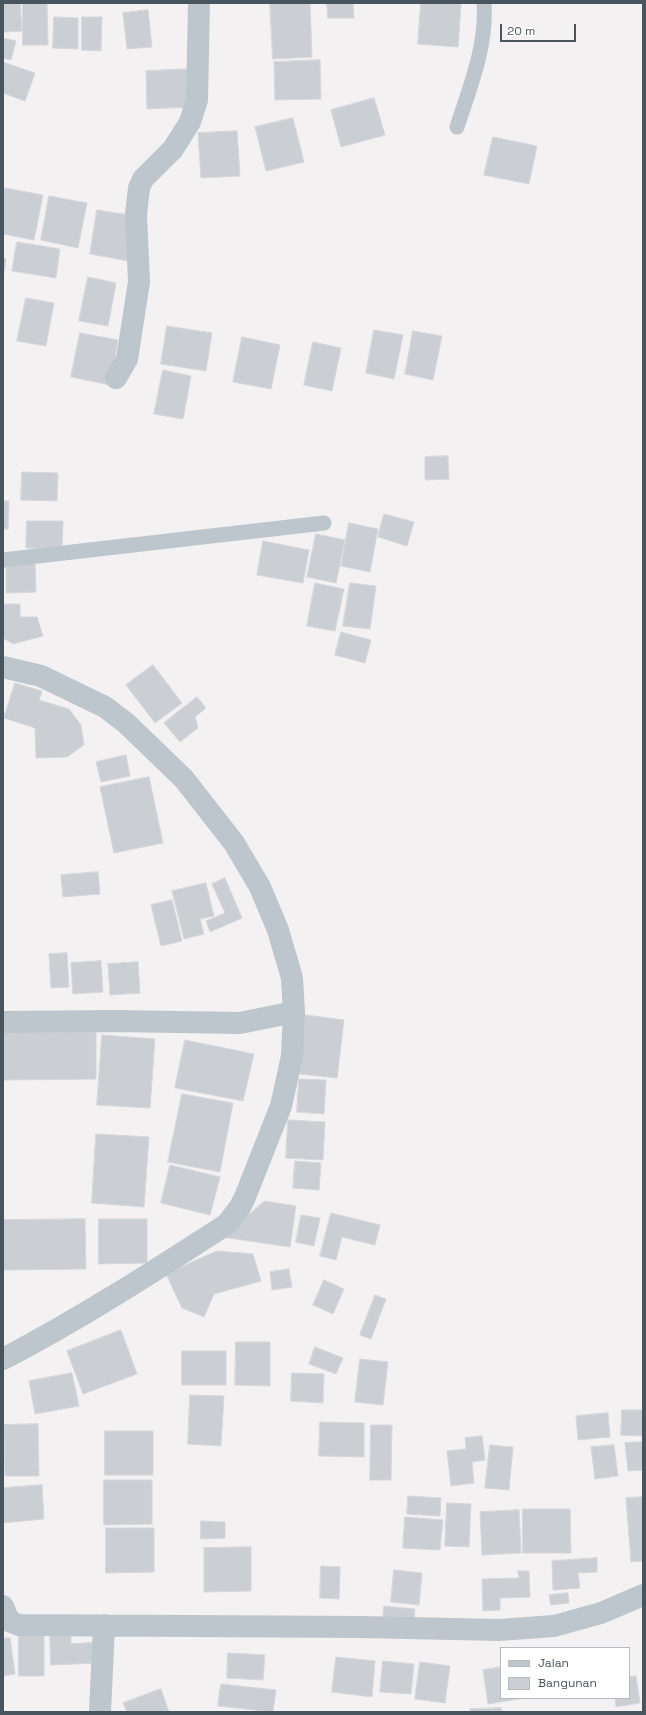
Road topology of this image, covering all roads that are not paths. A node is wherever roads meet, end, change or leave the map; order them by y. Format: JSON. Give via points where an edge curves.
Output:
{"nodes":[{"id":1,"x":199,"y":3,"type":"edge"},
{"id":2,"x":484,"y":3,"type":"edge"},
{"id":3,"x":457,"y":127,"type":"dead end"},
{"id":4,"x":116,"y":378,"type":"dead end"},
{"id":5,"x":324,"y":523,"type":"dead end"},
{"id":6,"x":3,"y":560,"type":"edge"},
{"id":7,"x":3,"y":667,"type":"edge"},
{"id":8,"x":294,"y":1012,"type":"junction"},
{"id":9,"x":3,"y":1022,"type":"edge"},
{"id":10,"x":3,"y":1359,"type":"edge"},
{"id":11,"x":643,"y":1595,"type":"edge"},
{"id":12,"x":3,"y":1606,"type":"edge"},
{"id":13,"x":104,"y":1625,"type":"junction"},
{"id":14,"x":100,"y":1712,"type":"edge"}],
"edges":[{"from":1,"to":4,"type":"street","via":[[197,100],[190,122],[173,149],[143,179],[139,188],[136,214],[139,282],[127,358]]},
{"from":2,"to":3,"type":"lane","via":[[483,36],[479,57]]},
{"from":5,"to":6,"type":"lane"},
{"from":7,"to":8,"type":"street","via":[[41,676],[105,707],[126,723],[184,779],[234,843],[260,887],[278,930],[292,978]]},
{"from":8,"to":9,"type":"street","via":[[240,1023]]},
{"from":8,"to":10,"type":"street","via":[[292,1056],[281,1106],[245,1197],[227,1224],[40,1340]]},
{"from":11,"to":13,"type":"street","via":[[601,1614],[554,1626],[499,1630],[352,1626]]},
{"from":12,"to":13,"type":"street","via":[[9,1620],[19,1625]]},
{"from":13,"to":14,"type":"street"}]}
